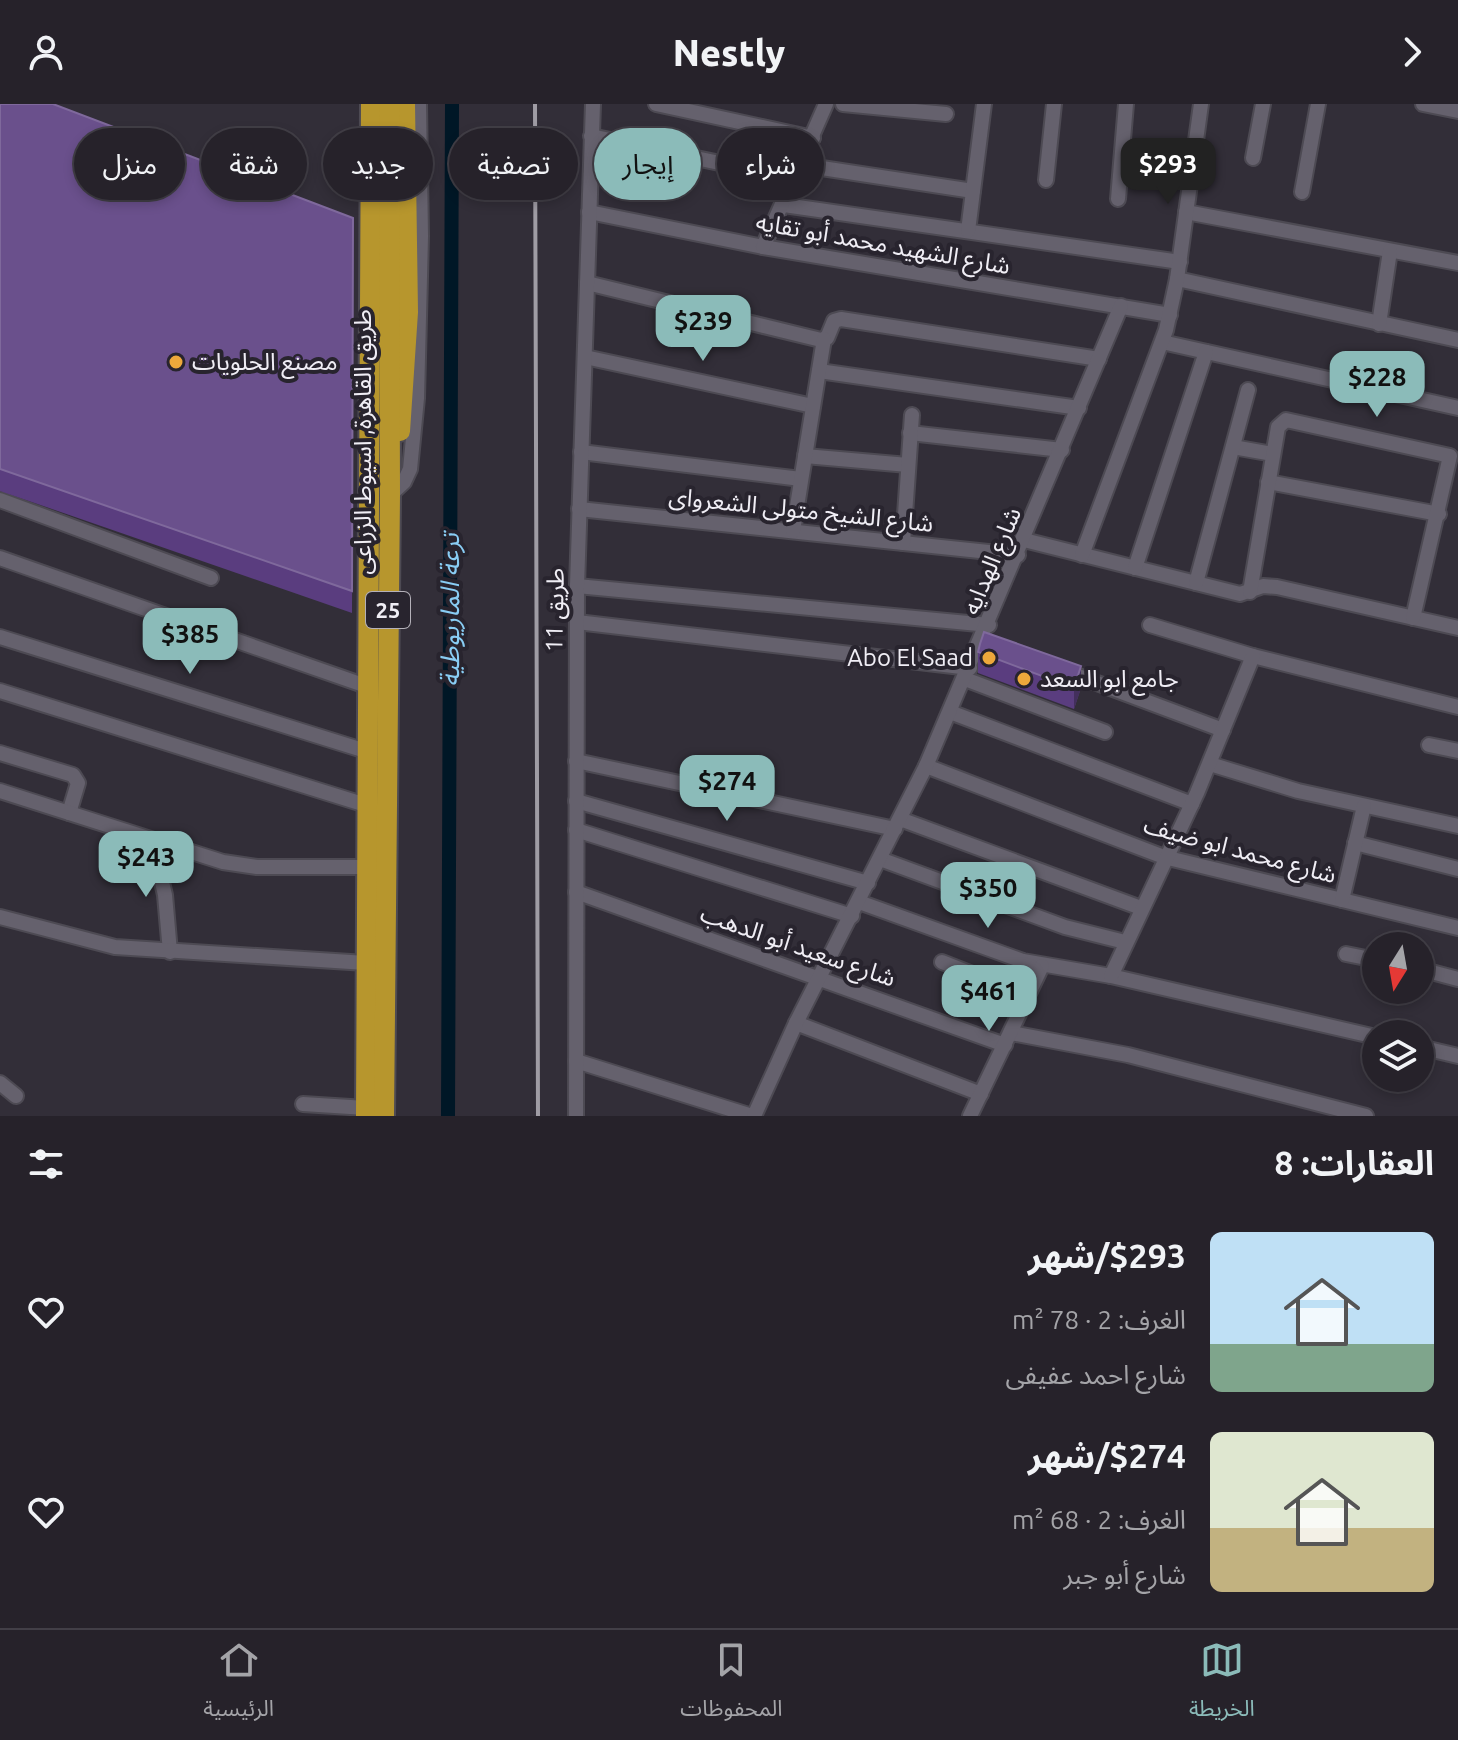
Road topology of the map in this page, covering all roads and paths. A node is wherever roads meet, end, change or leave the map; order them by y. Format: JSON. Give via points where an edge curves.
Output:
{"nodes":[{"id":1,"x":371,"y":104,"type":"edge"},
{"id":2,"x":389,"y":104,"type":"edge"},
{"id":3,"x":405,"y":104,"type":"edge"},
{"id":4,"x":419,"y":104,"type":"edge"},
{"id":5,"x":593,"y":104,"type":"edge"},
{"id":6,"x":656,"y":104,"type":"edge"},
{"id":7,"x":826,"y":104,"type":"edge"},
{"id":8,"x":843,"y":104,"type":"edge"},
{"id":9,"x":984,"y":104,"type":"edge"},
{"id":10,"x":1054,"y":104,"type":"edge"},
{"id":11,"x":1126,"y":104,"type":"edge"},
{"id":12,"x":1201,"y":104,"type":"edge"},
{"id":13,"x":1263,"y":104,"type":"edge"},
{"id":14,"x":1318,"y":104,"type":"edge"},
{"id":15,"x":1423,"y":104,"type":"edge"},
{"id":16,"x":1458,"y":111,"type":"edge"},
{"id":17,"x":946,"y":114,"type":"dead end"},
{"id":18,"x":767,"y":128,"type":"edge"},
{"id":19,"x":817,"y":128,"type":"edge"},
{"id":20,"x":591,"y":136,"type":"junction"},
{"id":21,"x":717,"y":158,"type":"edge"},
{"id":22,"x":1253,"y":158,"type":"dead end"},
{"id":23,"x":824,"y":175,"type":"edge"},
{"id":24,"x":1046,"y":180,"type":"dead end"},
{"id":25,"x":973,"y":191,"type":"junction"},
{"id":26,"x":1302,"y":192,"type":"dead end"},
{"id":27,"x":1118,"y":199,"type":"dead end"},
{"id":28,"x":786,"y":200,"type":"edge"},
{"id":29,"x":784,"y":205,"type":"junction"},
{"id":30,"x":589,"y":212,"type":"junction"},
{"id":31,"x":1186,"y":212,"type":"junction"},
{"id":32,"x":968,"y":231,"type":"junction"},
{"id":33,"x":763,"y":247,"type":"junction"},
{"id":34,"x":1390,"y":251,"type":"junction"},
{"id":35,"x":1180,"y":262,"type":"junction"},
{"id":36,"x":1458,"y":263,"type":"edge"},
{"id":37,"x":1177,"y":279,"type":"junction"},
{"id":38,"x":587,"y":283,"type":"junction"},
{"id":39,"x":1121,"y":306,"type":"junction"},
{"id":40,"x":1170,"y":315,"type":"junction"},
{"id":41,"x":1379,"y":324,"type":"junction"},
{"id":42,"x":824,"y":339,"type":"junction"},
{"id":43,"x":1458,"y":340,"type":"edge"},
{"id":44,"x":1162,"y":342,"type":"junction"},
{"id":45,"x":1206,"y":352,"type":"junction"},
{"id":46,"x":585,"y":357,"type":"junction"},
{"id":47,"x":1099,"y":359,"type":"junction"},
{"id":48,"x":819,"y":371,"type":"junction"},
{"id":49,"x":1248,"y":390,"type":"dead end"},
{"id":50,"x":813,"y":406,"type":"junction"},
{"id":51,"x":1079,"y":408,"type":"junction"},
{"id":52,"x":1458,"y":408,"type":"edge"},
{"id":53,"x":912,"y":415,"type":"dead end"},
{"id":54,"x":910,"y":433,"type":"junction"},
{"id":55,"x":1233,"y":447,"type":"junction"},
{"id":56,"x":390,"y":450,"type":"junction"},
{"id":57,"x":1062,"y":450,"type":"junction"},
{"id":58,"x":581,"y":452,"type":"junction"},
{"id":59,"x":1273,"y":454,"type":"junction"},
{"id":60,"x":805,"y":456,"type":"junction"},
{"id":61,"x":908,"y":465,"type":"junction"},
{"id":62,"x":801,"y":479,"type":"junction"},
{"id":63,"x":1268,"y":482,"type":"junction"},
{"id":64,"x":390,"y":495,"type":"junction"},
{"id":65,"x":0,"y":500,"type":"edge"},
{"id":66,"x":579,"y":509,"type":"junction"},
{"id":67,"x":1439,"y":514,"type":"junction"},
{"id":68,"x":793,"y":531,"type":"junction"},
{"id":69,"x":1024,"y":540,"type":"junction"},
{"id":70,"x":903,"y":543,"type":"junction"},
{"id":71,"x":1018,"y":555,"type":"junction"},
{"id":72,"x":1082,"y":555,"type":"junction"},
{"id":73,"x":0,"y":558,"type":"edge"},
{"id":74,"x":1135,"y":568,"type":"junction"},
{"id":75,"x":211,"y":578,"type":"dead end"},
{"id":76,"x":1196,"y":583,"type":"junction"},
{"id":77,"x":577,"y":586,"type":"junction"},
{"id":78,"x":1250,"y":592,"type":"junction"},
{"id":79,"x":1413,"y":618,"type":"junction"},
{"id":80,"x":577,"y":622,"type":"junction"},
{"id":81,"x":989,"y":625,"type":"junction"},
{"id":82,"x":1150,"y":625,"type":"dead end"},
{"id":83,"x":1458,"y":628,"type":"edge"},
{"id":84,"x":0,"y":637,"type":"edge"},
{"id":85,"x":1253,"y":656,"type":"junction"},
{"id":86,"x":1053,"y":667,"type":"edge"},
{"id":87,"x":968,"y":673,"type":"junction"},
{"id":88,"x":369,"y":687,"type":"junction"},
{"id":89,"x":0,"y":691,"type":"edge"},
{"id":90,"x":1458,"y":707,"type":"edge"},
{"id":91,"x":950,"y":712,"type":"junction"},
{"id":92,"x":1223,"y":730,"type":"junction"},
{"id":93,"x":1105,"y":732,"type":"dead end"},
{"id":94,"x":1429,"y":745,"type":"dead end"},
{"id":95,"x":1458,"y":751,"type":"edge"},
{"id":96,"x":369,"y":752,"type":"junction"},
{"id":97,"x":0,"y":753,"type":"edge"},
{"id":98,"x":576,"y":761,"type":"junction"},
{"id":99,"x":1210,"y":764,"type":"junction"},
{"id":100,"x":926,"y":766,"type":"junction"},
{"id":101,"x":0,"y":791,"type":"edge"},
{"id":102,"x":576,"y":801,"type":"junction"},
{"id":103,"x":1192,"y":804,"type":"junction"},
{"id":104,"x":369,"y":806,"type":"junction"},
{"id":105,"x":1364,"y":806,"type":"junction"},
{"id":106,"x":69,"y":813,"type":"junction"},
{"id":107,"x":898,"y":824,"type":"junction"},
{"id":108,"x":1458,"y":826,"type":"edge"},
{"id":109,"x":576,"y":830,"type":"junction"},
{"id":110,"x":152,"y":840,"type":"junction"},
{"id":111,"x":1355,"y":843,"type":"junction"},
{"id":112,"x":1164,"y":857,"type":"junction"},
{"id":113,"x":880,"y":859,"type":"junction"},
{"id":114,"x":368,"y":867,"type":"junction"},
{"id":115,"x":1458,"y":869,"type":"edge"},
{"id":116,"x":868,"y":883,"type":"junction"},
{"id":117,"x":576,"y":892,"type":"junction"},
{"id":118,"x":1342,"y":900,"type":"junction"},
{"id":119,"x":1141,"y":908,"type":"junction"},
{"id":120,"x":855,"y":909,"type":"junction"},
{"id":121,"x":0,"y":917,"type":"edge"},
{"id":122,"x":1458,"y":928,"type":"edge"},
{"id":123,"x":1125,"y":942,"type":"junction"},
{"id":124,"x":170,"y":952,"type":"junction"},
{"id":125,"x":1346,"y":954,"type":"dead end"},
{"id":126,"x":1362,"y":957,"type":"edge"},
{"id":127,"x":942,"y":962,"type":"dead end"},
{"id":128,"x":366,"y":963,"type":"junction"},
{"id":129,"x":1042,"y":966,"type":"junction"},
{"id":130,"x":1434,"y":973,"type":"edge"},
{"id":131,"x":820,"y":976,"type":"junction"},
{"id":132,"x":1111,"y":976,"type":"junction"},
{"id":133,"x":1458,"y":979,"type":"edge"},
{"id":134,"x":1028,"y":996,"type":"junction"},
{"id":135,"x":796,"y":1023,"type":"junction"},
{"id":136,"x":1362,"y":1034,"type":"edge"},
{"id":137,"x":1008,"y":1039,"type":"junction"},
{"id":138,"x":1434,"y":1050,"type":"edge"},
{"id":139,"x":1458,"y":1056,"type":"edge"},
{"id":140,"x":576,"y":1061,"type":"junction"},
{"id":141,"x":0,"y":1083,"type":"edge"},
{"id":142,"x":981,"y":1094,"type":"junction"},
{"id":143,"x":16,"y":1096,"type":"dead end"},
{"id":144,"x":303,"y":1104,"type":"dead end"},
{"id":145,"x":372,"y":1113,"type":"edge"},
{"id":146,"x":576,"y":1116,"type":"edge"},
{"id":147,"x":753,"y":1116,"type":"edge"},
{"id":148,"x":970,"y":1116,"type":"edge"},
{"id":149,"x":1366,"y":1116,"type":"edge"}],
"edges":[{"from":1,"to":88,"type":"highway","name":"طريق القاهرة, اسيوط الزراعى","number":"25","via":[[363,232]]},
{"from":2,"to":56,"type":"highway","name":"طريق القاهرة, اسيوط الزراعى","number":"25"},
{"from":3,"to":56,"type":"highway","via":[[408,312],[401,426]]},
{"from":4,"to":64,"type":"street","via":[[417,398],[410,469]]},
{"from":5,"to":20,"type":"street","name":"طريق 11"},
{"from":6,"to":18,"type":"street"},
{"from":7,"to":19,"type":"street"},
{"from":8,"to":17,"type":"street"},
{"from":9,"to":25,"type":"street"},
{"from":10,"to":24,"type":"street"},
{"from":11,"to":27,"type":"street"},
{"from":12,"to":31,"type":"street"},
{"from":13,"to":22,"type":"street"},
{"from":14,"to":26,"type":"street"},
{"from":15,"to":16,"type":"street"},
{"from":20,"to":21,"type":"street"},
{"from":20,"to":30,"type":"street","name":"طريق 11"},
{"from":23,"to":25,"type":"street"},
{"from":25,"to":32,"type":"street"},
{"from":28,"to":29,"type":"street"},
{"from":29,"to":32,"type":"street"},
{"from":29,"to":33,"type":"street"},
{"from":30,"to":33,"type":"street","name":"شارع الشهيد محمد أبو تقايه"},
{"from":30,"to":38,"type":"street","name":"طريق 11"},
{"from":31,"to":34,"type":"street"},
{"from":31,"to":35,"type":"street"},
{"from":32,"to":35,"type":"street"},
{"from":33,"to":39,"type":"street","name":"شارع الشهيد محمد أبو تقايه"},
{"from":34,"to":36,"type":"street"},
{"from":34,"to":41,"type":"street"},
{"from":35,"to":37,"type":"street"},
{"from":37,"to":40,"type":"street"},
{"from":37,"to":41,"type":"street"},
{"from":38,"to":42,"type":"street"},
{"from":38,"to":46,"type":"street","name":"طريق 11"},
{"from":39,"to":40,"type":"street","name":"شارع الشهيد محمد أبو تقايه"},
{"from":39,"to":47,"type":"street","name":"شارع الهدايه"},
{"from":40,"to":44,"type":"street"},
{"from":41,"to":43,"type":"street"},
{"from":42,"to":47,"type":"street","via":[[834,321],[841,319]]},
{"from":42,"to":48,"type":"street"},
{"from":44,"to":45,"type":"street"},
{"from":44,"to":72,"type":"street"},
{"from":45,"to":52,"type":"street"},
{"from":45,"to":74,"type":"street"},
{"from":46,"to":50,"type":"street"},
{"from":46,"to":58,"type":"street","name":"طريق 11"},
{"from":47,"to":51,"type":"street","name":"شارع الهدايه"},
{"from":48,"to":50,"type":"street"},
{"from":48,"to":51,"type":"street"},
{"from":49,"to":55,"type":"street"},
{"from":50,"to":60,"type":"street"},
{"from":51,"to":57,"type":"street","name":"شارع الهدايه"},
{"from":53,"to":54,"type":"street"},
{"from":54,"to":57,"type":"street"},
{"from":54,"to":61,"type":"street"},
{"from":55,"to":59,"type":"street"},
{"from":55,"to":76,"type":"street"},
{"from":56,"to":64,"type":"highway","name":"طريق القاهرة, اسيوط الزراعى","number":"25"},
{"from":57,"to":69,"type":"street","name":"شارع الهدايه"},
{"from":58,"to":62,"type":"street"},
{"from":58,"to":66,"type":"street","name":"طريق 11"},
{"from":59,"to":63,"type":"street"},
{"from":59,"to":67,"type":"street","via":[[1279,424],[1286,420],[1450,456]]},
{"from":60,"to":61,"type":"street"},
{"from":60,"to":62,"type":"street"},
{"from":61,"to":70,"type":"street"},
{"from":62,"to":68,"type":"street"},
{"from":63,"to":67,"type":"street"},
{"from":63,"to":78,"type":"street"},
{"from":64,"to":145,"type":"highway","name":"طريق القاهرة, اسيوط الزراعى","number":"25"},
{"from":65,"to":75,"type":"street"},
{"from":66,"to":68,"type":"street","name":"شارع الشيخ متولى الشعرواى"},
{"from":66,"to":77,"type":"street","name":"طريق 11"},
{"from":67,"to":79,"type":"street"},
{"from":68,"to":70,"type":"street","name":"شارع الشيخ متولى الشعرواى"},
{"from":69,"to":71,"type":"street","name":"شارع الهدايه"},
{"from":69,"to":72,"type":"street"},
{"from":70,"to":71,"type":"street","name":"شارع الشيخ متولى الشعرواى"},
{"from":71,"to":81,"type":"street","name":"شارع الهدايه"},
{"from":72,"to":74,"type":"street"},
{"from":73,"to":88,"type":"street"},
{"from":74,"to":76,"type":"street"},
{"from":76,"to":78,"type":"street"},
{"from":77,"to":80,"type":"street","name":"طريق 11"},
{"from":77,"to":81,"type":"street"},
{"from":78,"to":79,"type":"street","via":[[1277,587]]},
{"from":79,"to":83,"type":"street"},
{"from":80,"to":87,"type":"street"},
{"from":80,"to":98,"type":"street","name":"طريق 11"},
{"from":81,"to":87,"type":"street","name":"شارع الهدايه","via":[[990,643]]},
{"from":82,"to":85,"type":"street"},
{"from":84,"to":96,"type":"street"},
{"from":85,"to":90,"type":"street"},
{"from":85,"to":92,"type":"street"},
{"from":86,"to":92,"type":"street"},
{"from":87,"to":91,"type":"street","name":"شارع الهدايه"},
{"from":87,"to":93,"type":"street"},
{"from":88,"to":96,"type":"highway","name":"طريق القاهرة, اسيوط الزراعى","number":"25"},
{"from":89,"to":104,"type":"street"},
{"from":91,"to":100,"type":"street","name":"شارع الهدايه"},
{"from":91,"to":103,"type":"street"},
{"from":92,"to":99,"type":"street"},
{"from":94,"to":95,"type":"street"},
{"from":96,"to":104,"type":"highway","name":"طريق القاهرة, اسيوط الزراعى","number":"25"},
{"from":97,"to":106,"type":"street","via":[[73,775],[78,783]]},
{"from":98,"to":102,"type":"street","name":"طريق 11"},
{"from":98,"to":107,"type":"street"},
{"from":99,"to":103,"type":"street"},
{"from":99,"to":105,"type":"street"},
{"from":100,"to":107,"type":"street","name":"شارع الهدايه"},
{"from":100,"to":112,"type":"street","name":"شارع محمد ابو ضيف"},
{"from":101,"to":106,"type":"street"},
{"from":102,"to":109,"type":"street","name":"طريق 11"},
{"from":102,"to":116,"type":"street"},
{"from":103,"to":112,"type":"street"},
{"from":104,"to":114,"type":"highway","name":"طريق القاهرة, اسيوط الزراعى","number":"25"},
{"from":105,"to":108,"type":"street"},
{"from":105,"to":111,"type":"street"},
{"from":106,"to":110,"type":"street"},
{"from":107,"to":113,"type":"street","name":"شارع الهدايه"},
{"from":107,"to":119,"type":"street"},
{"from":109,"to":117,"type":"street","name":"طريق 11"},
{"from":109,"to":120,"type":"street"},
{"from":110,"to":114,"type":"street","via":[[243,866]]},
{"from":110,"to":124,"type":"street","via":[[165,895]]},
{"from":111,"to":115,"type":"street"},
{"from":111,"to":118,"type":"street"},
{"from":112,"to":118,"type":"street","name":"شارع محمد ابو ضيف"},
{"from":112,"to":119,"type":"street"},
{"from":113,"to":116,"type":"street","name":"شارع الهدايه"},
{"from":113,"to":123,"type":"street","via":[[1065,927]]},
{"from":114,"to":128,"type":"highway","name":"طريق القاهرة, اسيوط الزراعى","number":"25"},
{"from":116,"to":120,"type":"street","name":"شارع الهدايه"},
{"from":117,"to":131,"type":"street","name":"شارع سعيد أبو الدهب"},
{"from":117,"to":140,"type":"street","name":"طريق 11"},
{"from":118,"to":122,"type":"street","name":"شارع محمد ابو ضيف"},
{"from":119,"to":123,"type":"street"},
{"from":120,"to":129,"type":"street"},
{"from":120,"to":131,"type":"street","name":"شارع الهدايه"},
{"from":121,"to":124,"type":"street","via":[[92,942]]},
{"from":123,"to":132,"type":"street"},
{"from":124,"to":128,"type":"street"},
{"from":125,"to":126,"type":"street"},
{"from":127,"to":134,"type":"street"},
{"from":128,"to":145,"type":"highway","name":"طريق القاهرة, اسيوط الزراعى","number":"25"},
{"from":129,"to":132,"type":"street"},
{"from":129,"to":134,"type":"street"},
{"from":130,"to":133,"type":"street"},
{"from":131,"to":135,"type":"street","name":"شارع الهدايه"},
{"from":131,"to":137,"type":"street","name":"شارع سعيد أبو الدهب"},
{"from":132,"to":136,"type":"street"},
{"from":134,"to":137,"type":"street"},
{"from":135,"to":142,"type":"street"},
{"from":135,"to":147,"type":"street","name":"شارع الهدايه"},
{"from":137,"to":142,"type":"street"},
{"from":137,"to":149,"type":"street","name":"شارع سعيد أبو الدهب","via":[[1128,1055]]},
{"from":138,"to":139,"type":"street"},
{"from":140,"to":146,"type":"street","name":"طريق 11"},
{"from":140,"to":147,"type":"street"},
{"from":141,"to":143,"type":"street"},
{"from":142,"to":148,"type":"street"},
{"from":144,"to":145,"type":"street"}]}
